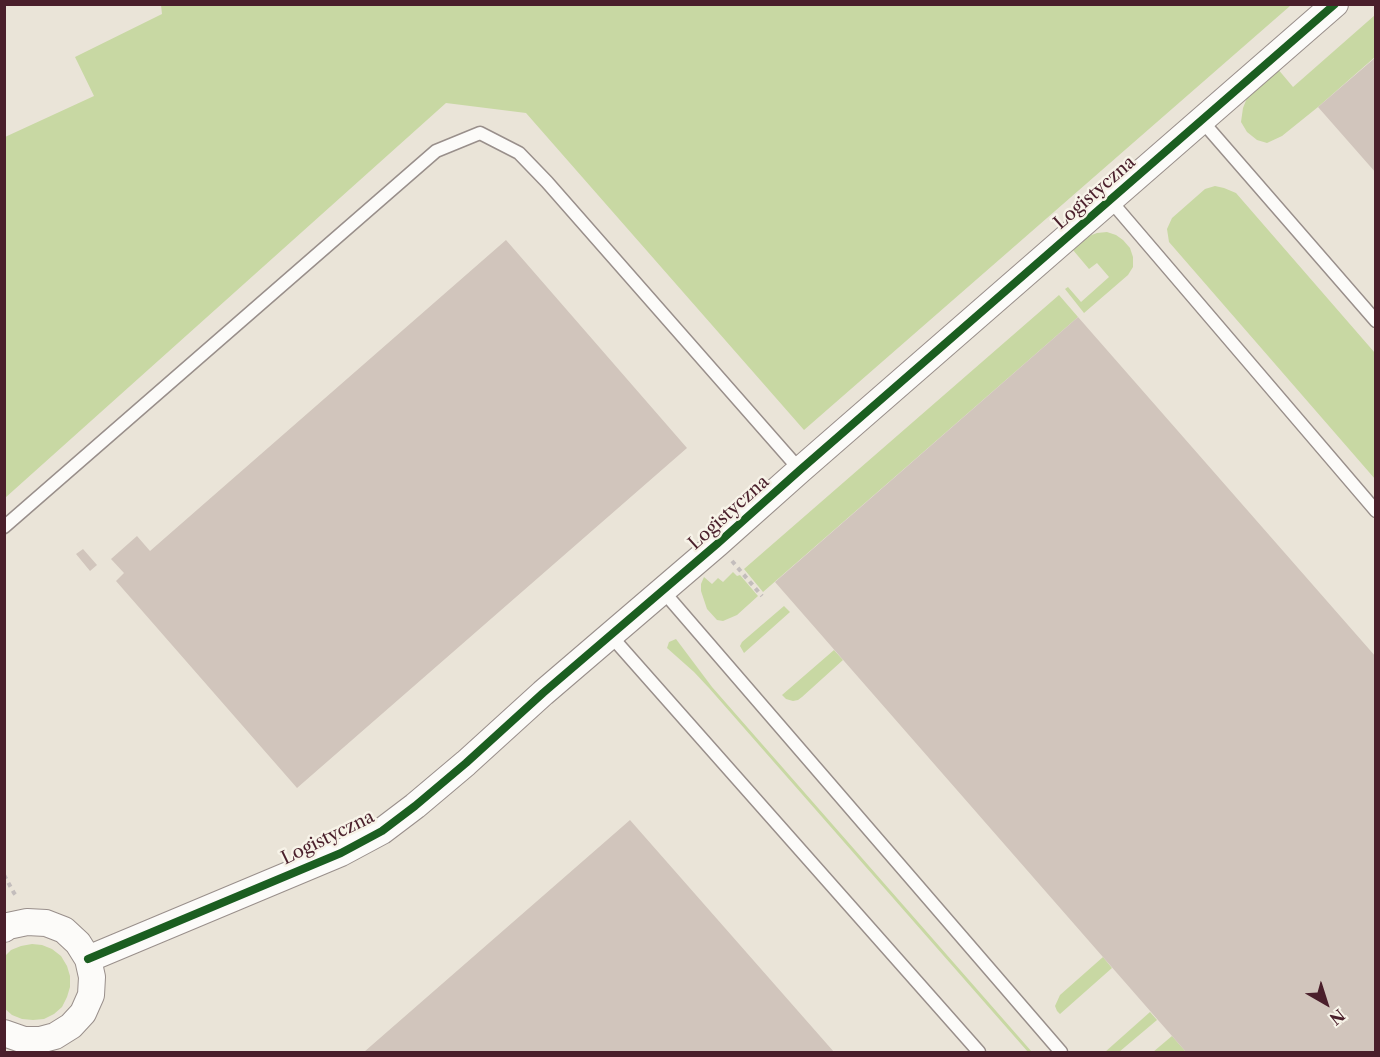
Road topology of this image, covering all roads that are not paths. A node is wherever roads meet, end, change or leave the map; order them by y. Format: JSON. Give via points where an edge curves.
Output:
{"nodes":[{"id":1,"x":1335,"y":4,"type":"edge"},
{"id":2,"x":1202,"y":121,"type":"junction"},
{"id":3,"x":1110,"y":200,"type":"junction"},
{"id":4,"x":1376,"y":321,"type":"edge"},
{"id":5,"x":800,"y":470,"type":"junction"},
{"id":6,"x":1376,"y":511,"type":"edge"},
{"id":7,"x":4,"y":528,"type":"edge"},
{"id":8,"x":663,"y":591,"type":"junction"},
{"id":9,"x":611,"y":636,"type":"junction"},
{"id":10,"x":9,"y":918,"type":"edge"},
{"id":11,"x":88,"y":959,"type":"junction"},
{"id":12,"x":4,"y":1033,"type":"edge"},
{"id":13,"x":59,"y":1044,"type":"edge"},
{"id":14,"x":978,"y":1053,"type":"edge"},
{"id":15,"x":1061,"y":1053,"type":"edge"}],
"edges":[{"from":1,"to":2,"type":"street","name":"Logistyczna"},
{"from":2,"to":3,"type":"street","name":"Logistyczna"},
{"from":2,"to":4,"type":"lane"},
{"from":3,"to":5,"type":"street","name":"Logistyczna"},
{"from":3,"to":6,"type":"lane"},
{"from":5,"to":7,"type":"lane","via":[[547,182],[519,153],[480,134],[436,151]]},
{"from":5,"to":8,"type":"street","name":"Logistyczna"},
{"from":8,"to":9,"type":"street","name":"Logistyczna"},
{"from":8,"to":15,"type":"lane"},
{"from":9,"to":11,"type":"street","name":"Logistyczna","via":[[382,831],[341,853]]},
{"from":9,"to":14,"type":"lane"},
{"from":10,"to":11,"type":"street","via":[[46,923],[64,930],[78,942]]},
{"from":11,"to":13,"type":"street","via":[[91,996]]},
{"from":12,"to":13,"type":"street"}]}
